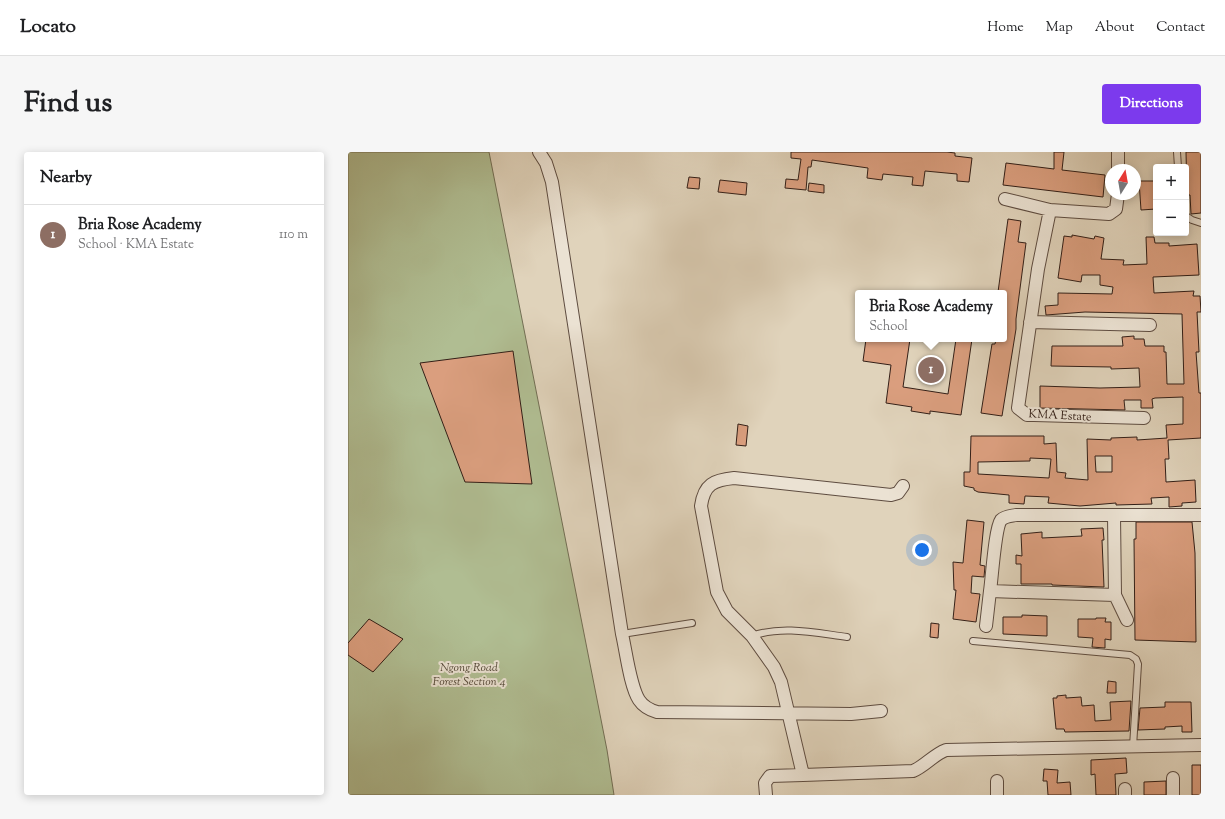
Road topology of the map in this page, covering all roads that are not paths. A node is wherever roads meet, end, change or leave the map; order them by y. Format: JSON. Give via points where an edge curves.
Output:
{"nodes":[{"id":1,"x":539,"y":152,"type":"edge"},
{"id":2,"x":1118,"y":152,"type":"edge"},
{"id":3,"x":1178,"y":152,"type":"edge"},
{"id":4,"x":1118,"y":164,"type":"edge"},
{"id":5,"x":1178,"y":164,"type":"edge"},
{"id":6,"x":1005,"y":200,"type":"dead end"},
{"id":7,"x":1117,"y":200,"type":"edge"},
{"id":8,"x":1050,"y":210,"type":"junction"},
{"id":9,"x":1189,"y":218,"type":"edge"},
{"id":10,"x":1201,"y":223,"type":"edge"},
{"id":11,"x":1030,"y":322,"type":"junction"},
{"id":12,"x":1150,"y":325,"type":"dead end"},
{"id":13,"x":1144,"y":418,"type":"dead end"},
{"id":14,"x":903,"y":486,"type":"dead end"},
{"id":15,"x":1201,"y":515,"type":"edge"},
{"id":16,"x":1114,"y":516,"type":"junction"},
{"id":17,"x":990,"y":591,"type":"junction"},
{"id":18,"x":1115,"y":595,"type":"junction"},
{"id":19,"x":1127,"y":620,"type":"dead end"},
{"id":20,"x":692,"y":623,"type":"dead end"},
{"id":21,"x":986,"y":626,"type":"dead end"},
{"id":22,"x":622,"y":634,"type":"junction"},
{"id":23,"x":752,"y":636,"type":"junction"},
{"id":24,"x":847,"y":636,"type":"dead end"},
{"id":25,"x":973,"y":641,"type":"dead end"},
{"id":26,"x":881,"y":711,"type":"dead end"},
{"id":27,"x":788,"y":714,"type":"junction"},
{"id":28,"x":1201,"y":745,"type":"edge"},
{"id":29,"x":1133,"y":747,"type":"junction"},
{"id":30,"x":803,"y":775,"type":"junction"},
{"id":31,"x":1173,"y":778,"type":"dead end"},
{"id":32,"x":997,"y":781,"type":"dead end"},
{"id":33,"x":766,"y":795,"type":"edge"},
{"id":34,"x":997,"y":795,"type":"edge"},
{"id":35,"x":1173,"y":795,"type":"edge"}],
"edges":[{"from":1,"to":22,"type":"street","via":[[546,163],[552,182]]},
{"from":2,"to":4,"type":"street"},
{"from":3,"to":5,"type":"lane"},
{"from":6,"to":8,"type":"street"},
{"from":7,"to":8,"type":"street","via":[[1116,209],[1109,214]]},
{"from":8,"to":11,"type":"street","name":"KMA Estate"},
{"from":9,"to":10,"type":"lane"},
{"from":11,"to":12,"type":"street"},
{"from":11,"to":13,"type":"street","name":"KMA Estate","via":[[1018,400],[1021,412],[1034,415]]},
{"from":14,"to":23,"type":"street","via":[[898,493],[891,495],[734,478],[715,482],[707,487],[702,496],[701,506],[717,592],[727,611]]},
{"from":15,"to":16,"type":"street"},
{"from":16,"to":17,"type":"street","via":[[1006,517],[1001,520]]},
{"from":16,"to":18,"type":"street"},
{"from":17,"to":18,"type":"street"},
{"from":17,"to":21,"type":"street"},
{"from":18,"to":19,"type":"street"},
{"from":20,"to":22,"type":"lane"},
{"from":22,"to":27,"type":"street","via":[[634,690],[639,701],[649,709],[657,712]]},
{"from":23,"to":24,"type":"lane","via":[[777,630]]},
{"from":23,"to":27,"type":"street","via":[[774,667],[781,682]]},
{"from":25,"to":29,"type":"lane","via":[[1130,655],[1138,664]]},
{"from":26,"to":27,"type":"street","via":[[851,714]]},
{"from":27,"to":30,"type":"street"},
{"from":28,"to":29,"type":"street"},
{"from":29,"to":30,"type":"street","via":[[946,750],[913,771]]},
{"from":30,"to":33,"type":"street","via":[[770,776],[765,783]]},
{"from":31,"to":35,"type":"street"},
{"from":32,"to":34,"type":"street"}]}
